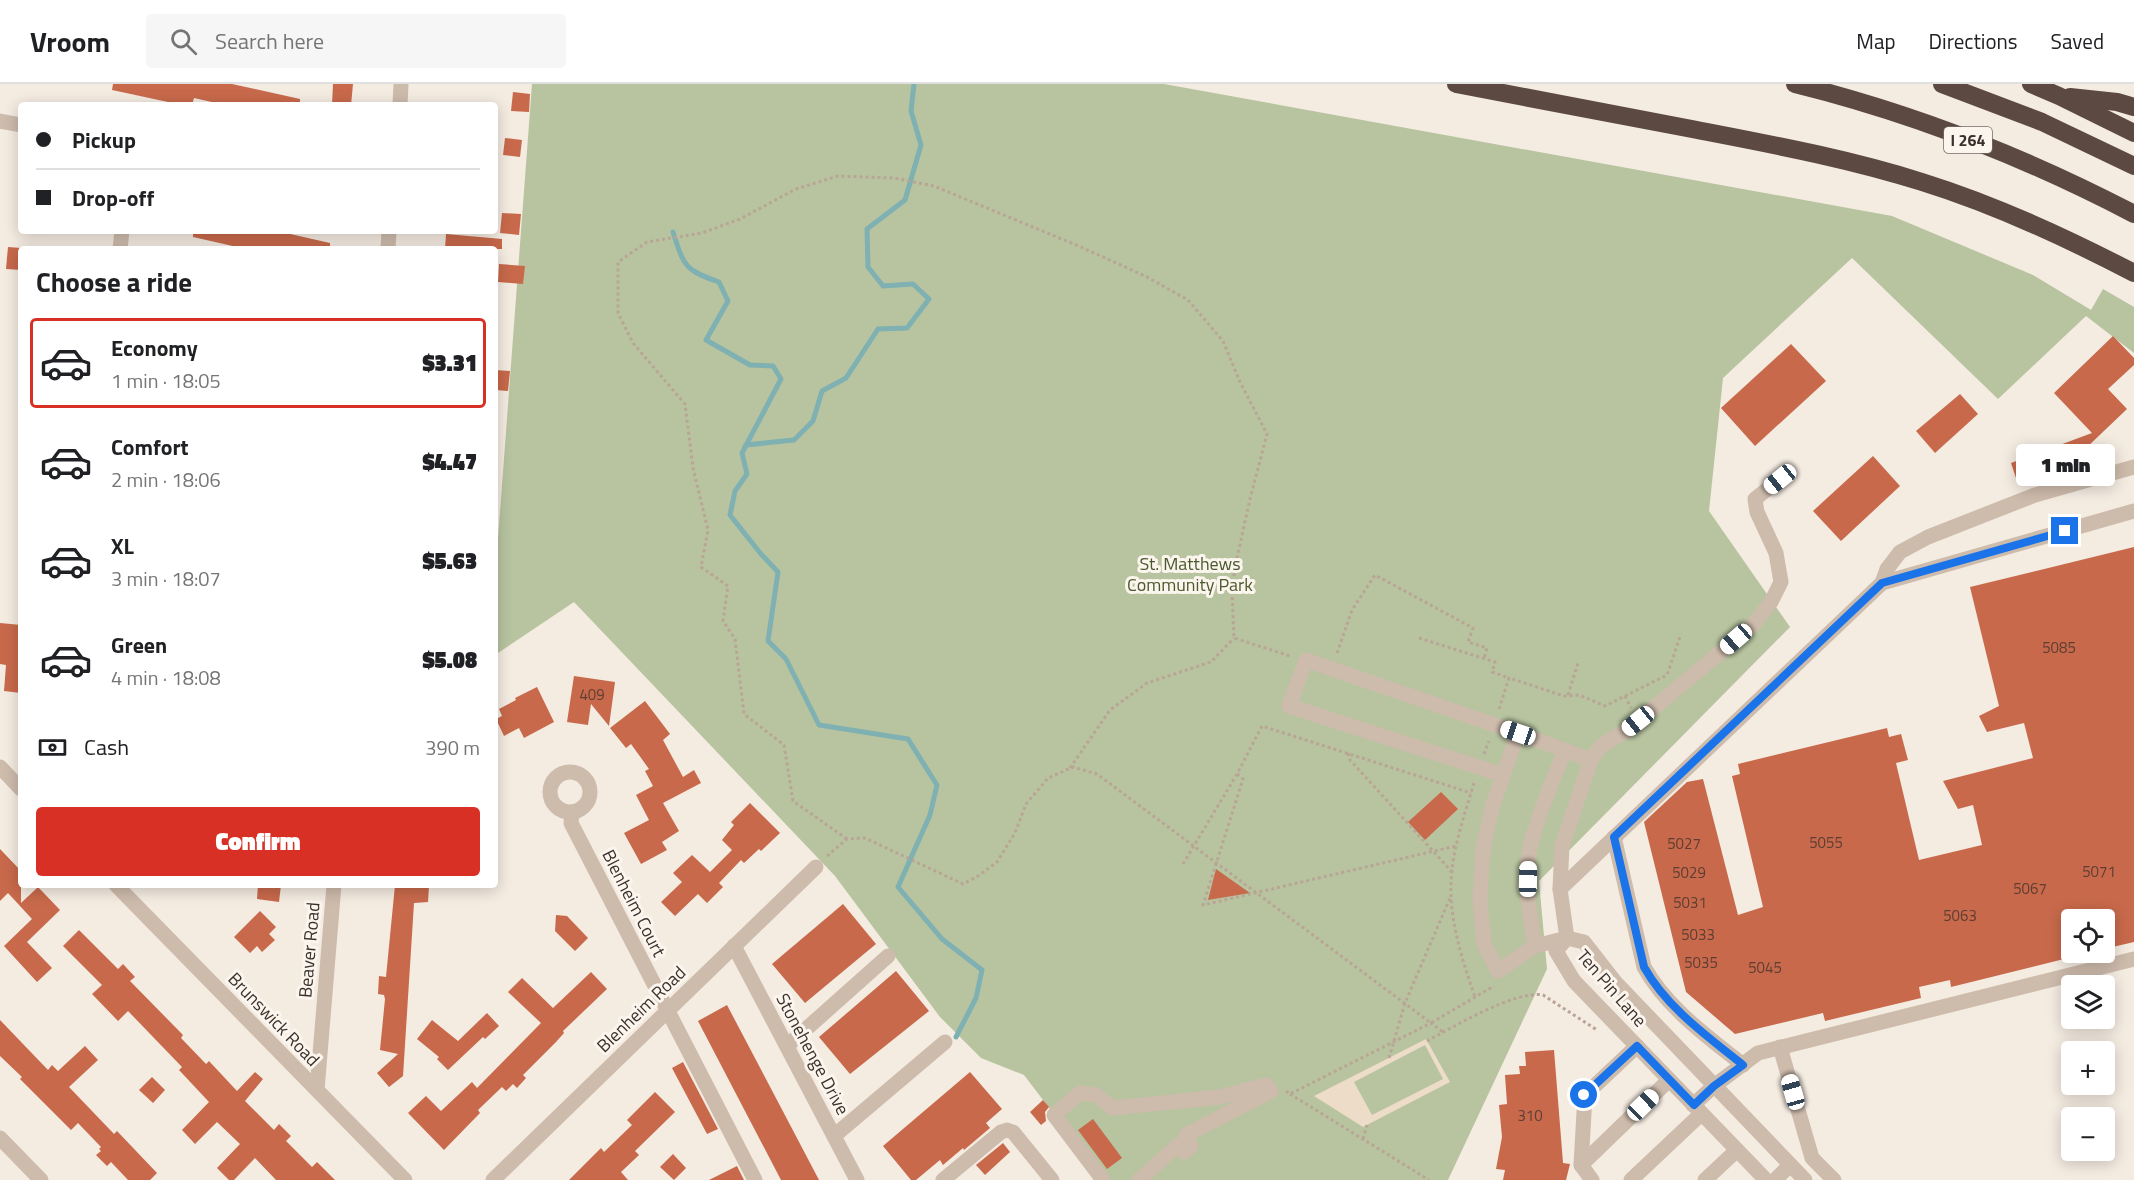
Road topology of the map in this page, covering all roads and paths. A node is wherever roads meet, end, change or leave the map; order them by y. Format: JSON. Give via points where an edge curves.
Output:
{"nodes":[{"id":1,"x":402,"y":84,"type":"edge"},
{"id":2,"x":1456,"y":84,"type":"edge"},
{"id":3,"x":1795,"y":84,"type":"edge"},
{"id":4,"x":1942,"y":84,"type":"edge"},
{"id":5,"x":2031,"y":84,"type":"edge"},
{"id":6,"x":2059,"y":96,"type":"junction"},
{"id":7,"x":400,"y":102,"type":"edge"},
{"id":8,"x":2134,"y":107,"type":"edge"},
{"id":9,"x":0,"y":121,"type":"edge"},
{"id":10,"x":18,"y":124,"type":"edge"},
{"id":11,"x":2134,"y":133,"type":"edge"},
{"id":12,"x":2134,"y":166,"type":"edge"},
{"id":13,"x":2134,"y":214,"type":"edge"},
{"id":14,"x":2134,"y":273,"type":"edge"},
{"id":15,"x":2134,"y":469,"type":"edge"},
{"id":16,"x":1780,"y":479,"type":"dead end"},
{"id":17,"x":2134,"y":511,"type":"edge"},
{"id":18,"x":1882,"y":583,"type":"junction"},
{"id":19,"x":1681,"y":634,"type":"dead end"},
{"id":20,"x":1234,"y":638,"type":"junction"},
{"id":21,"x":1419,"y":638,"type":"dead end"},
{"id":22,"x":1281,"y":653,"type":"dead end"},
{"id":23,"x":1484,"y":659,"type":"junction"},
{"id":24,"x":1578,"y":663,"type":"dead end"},
{"id":25,"x":1332,"y":669,"type":"junction"},
{"id":26,"x":1509,"y":678,"type":"junction"},
{"id":27,"x":1568,"y":695,"type":"junction"},
{"id":28,"x":1494,"y":724,"type":"junction"},
{"id":29,"x":1518,"y":733,"type":"junction"},
{"id":30,"x":1565,"y":750,"type":"junction"},
{"id":31,"x":1348,"y":753,"type":"junction"},
{"id":32,"x":1591,"y":760,"type":"junction"},
{"id":33,"x":0,"y":767,"type":"edge"},
{"id":34,"x":1479,"y":768,"type":"junction"},
{"id":35,"x":1069,"y":769,"type":"junction"},
{"id":36,"x":1237,"y":774,"type":"junction"},
{"id":37,"x":1503,"y":776,"type":"junction"},
{"id":38,"x":18,"y":786,"type":"edge"},
{"id":39,"x":1471,"y":794,"type":"junction"},
{"id":40,"x":572,"y":812,"type":"dead end"},
{"id":41,"x":1614,"y":837,"type":"junction"},
{"id":42,"x":847,"y":839,"type":"junction"},
{"id":43,"x":1195,"y":846,"type":"junction"},
{"id":44,"x":1456,"y":846,"type":"junction"},
{"id":45,"x":1434,"y":852,"type":"junction"},
{"id":46,"x":820,"y":862,"type":"joint"},
{"id":47,"x":1217,"y":863,"type":"junction"},
{"id":48,"x":1183,"y":864,"type":"dead end"},
{"id":49,"x":1453,"y":873,"type":"junction"},
{"id":50,"x":119,"y":888,"type":"edge"},
{"id":51,"x":334,"y":888,"type":"edge"},
{"id":52,"x":1560,"y":889,"type":"junction"},
{"id":53,"x":1257,"y":893,"type":"junction"},
{"id":54,"x":1451,"y":896,"type":"junction"},
{"id":55,"x":1567,"y":938,"type":"junction"},
{"id":56,"x":734,"y":946,"type":"junction"},
{"id":57,"x":1535,"y":946,"type":"junction"},
{"id":58,"x":888,"y":956,"type":"dead end"},
{"id":59,"x":2134,"y":959,"type":"edge"},
{"id":60,"x":1495,"y":986,"type":"dead end"},
{"id":61,"x":1475,"y":997,"type":"junction"},
{"id":62,"x":1405,"y":1003,"type":"junction"},
{"id":63,"x":667,"y":1010,"type":"junction"},
{"id":64,"x":1431,"y":1023,"type":"junction"},
{"id":65,"x":1443,"y":1032,"type":"dead end"},
{"id":66,"x":1599,"y":1032,"type":"dead end"},
{"id":67,"x":1427,"y":1041,"type":"dead end"},
{"id":68,"x":945,"y":1042,"type":"dead end"},
{"id":69,"x":1393,"y":1042,"type":"junction"},
{"id":70,"x":787,"y":1046,"type":"junction"},
{"id":71,"x":1637,"y":1046,"type":"junction"},
{"id":72,"x":1780,"y":1047,"type":"junction"},
{"id":73,"x":1389,"y":1058,"type":"dead end"},
{"id":74,"x":1743,"y":1065,"type":"junction"},
{"id":75,"x":1669,"y":1080,"type":"junction"},
{"id":76,"x":1714,"y":1086,"type":"junction"},
{"id":77,"x":1269,"y":1089,"type":"junction"},
{"id":78,"x":317,"y":1090,"type":"junction"},
{"id":79,"x":1290,"y":1094,"type":"junction"},
{"id":80,"x":1697,"y":1109,"type":"junction"},
{"id":81,"x":1367,"y":1125,"type":"dead end"},
{"id":82,"x":834,"y":1136,"type":"junction"},
{"id":83,"x":0,"y":1138,"type":"edge"},
{"id":84,"x":1363,"y":1139,"type":"junction"},
{"id":85,"x":1737,"y":1150,"type":"junction"},
{"id":86,"x":1581,"y":1165,"type":"junction"},
{"id":87,"x":1790,"y":1165,"type":"junction"},
{"id":88,"x":41,"y":1180,"type":"edge"},
{"id":89,"x":405,"y":1180,"type":"edge"},
{"id":90,"x":493,"y":1180,"type":"edge"},
{"id":91,"x":755,"y":1180,"type":"edge"},
{"id":92,"x":857,"y":1180,"type":"edge"},
{"id":93,"x":943,"y":1180,"type":"edge"},
{"id":94,"x":1052,"y":1180,"type":"edge"},
{"id":95,"x":1103,"y":1180,"type":"edge"},
{"id":96,"x":1139,"y":1180,"type":"edge"},
{"id":97,"x":1429,"y":1180,"type":"edge"},
{"id":98,"x":1592,"y":1180,"type":"edge"},
{"id":99,"x":1631,"y":1180,"type":"edge"},
{"id":100,"x":1705,"y":1180,"type":"edge"},
{"id":101,"x":1766,"y":1180,"type":"edge"},
{"id":102,"x":1775,"y":1180,"type":"edge"},
{"id":103,"x":1805,"y":1180,"type":"edge"},
{"id":104,"x":1834,"y":1180,"type":"edge"}],
"edges":[{"from":1,"to":7,"type":"street"},
{"from":2,"to":14,"type":"highway","via":[[1856,163],[1932,185],[2013,215]]},
{"from":3,"to":13,"type":"highway","number":"I 264","via":[[1845,97],[1980,144]]},
{"from":4,"to":12,"type":"highway","number":"I 264","via":[[2042,122]]},
{"from":5,"to":6,"type":"highway"},
{"from":6,"to":8,"type":"highway"},
{"from":6,"to":11,"type":"highway"},
{"from":9,"to":10,"type":"street"},
{"from":15,"to":18,"type":"street","via":[[2035,495],[1928,537],[1900,552]]},
{"from":16,"to":32,"type":"street","via":[[1755,499],[1776,553],[1781,582],[1771,602],[1753,624],[1626,731],[1601,746]]},
{"from":17,"to":18,"type":"street"},
{"from":18,"to":41,"type":"street"},
{"from":19,"to":27,"type":"path","via":[[1667,675],[1605,706],[1579,695]]},
{"from":20,"to":22,"type":"path"},
{"from":20,"to":35,"type":"path","via":[[1211,662],[1147,683],[1110,710]]},
{"from":20,"to":42,"type":"path","via":[[1235,567],[1268,434],[1223,341],[1188,300],[1147,277],[1039,229],[934,186],[894,178],[838,176],[796,189],[740,219],[702,233],[647,242],[618,262],[618,313],[633,343],[685,404],[693,468],[708,530],[701,567],[728,586],[723,621],[735,639],[744,714],[784,745],[793,801]]},
{"from":21,"to":23,"type":"path"},
{"from":23,"to":25,"type":"path","via":[[1487,648],[1468,642],[1473,627],[1375,576],[1352,610]]},
{"from":23,"to":26,"type":"path","via":[[1495,662],[1492,672]]},
{"from":24,"to":27,"type":"path"},
{"from":25,"to":28,"type":"street"},
{"from":25,"to":34,"type":"street","via":[[1306,660],[1289,706]]},
{"from":26,"to":27,"type":"path"},
{"from":26,"to":28,"type":"path"},
{"from":28,"to":29,"type":"street"},
{"from":28,"to":34,"type":"path"},
{"from":29,"to":30,"type":"street"},
{"from":29,"to":37,"type":"street"},
{"from":30,"to":32,"type":"street"},
{"from":30,"to":57,"type":"street","via":[[1528,859],[1527,898]]},
{"from":31,"to":36,"type":"path","via":[[1262,726]]},
{"from":31,"to":39,"type":"path"},
{"from":31,"to":45,"type":"path","via":[[1350,760]]},
{"from":32,"to":52,"type":"street","via":[[1562,846]]},
{"from":33,"to":38,"type":"street"},
{"from":34,"to":37,"type":"street"},
{"from":34,"to":39,"type":"path"},
{"from":35,"to":42,"type":"path","via":[[1048,778],[1026,804],[1016,833],[997,862],[963,884],[865,838]]},
{"from":35,"to":43,"type":"path","via":[[1097,774]]},
{"from":36,"to":43,"type":"path"},
{"from":36,"to":47,"type":"path","via":[[1243,779]]},
{"from":37,"to":57,"type":"street","via":[[1484,848],[1480,899],[1484,944],[1498,971]]},
{"from":39,"to":44,"type":"path"},
{"from":40,"to":63,"type":"street","name":"Blenheim Court","via":[[571,823]]},
{"from":41,"to":52,"type":"street"},
{"from":41,"to":74,"type":"street","via":[[1644,967],[1654,985],[1667,1001]]},
{"from":42,"to":46,"type":"path"},
{"from":43,"to":47,"type":"path"},
{"from":43,"to":48,"type":"path"},
{"from":44,"to":45,"type":"path"},
{"from":44,"to":49,"type":"path"},
{"from":45,"to":49,"type":"path"},
{"from":45,"to":53,"type":"path"},
{"from":46,"to":56,"type":"street","name":"Blenheim Road"},
{"from":47,"to":53,"type":"path"},
{"from":47,"to":53,"type":"path","via":[[1203,905]]},
{"from":49,"to":54,"type":"path"},
{"from":50,"to":78,"type":"street","name":"Brunswick Road"},
{"from":51,"to":78,"type":"street","name":"Beaver Road"},
{"from":52,"to":55,"type":"street"},
{"from":53,"to":62,"type":"path"},
{"from":54,"to":61,"type":"path","via":[[1456,933]]},
{"from":54,"to":62,"type":"path"},
{"from":55,"to":57,"type":"street"},
{"from":55,"to":71,"type":"street","name":"Ten Pin Lane","via":[[1556,951],[1562,963],[1574,981]]},
{"from":55,"to":76,"type":"street","name":"Ten Pin Lane","via":[[1584,942],[1616,983]]},
{"from":56,"to":63,"type":"street","name":"Blenheim Road"},
{"from":56,"to":70,"type":"street","name":"Stonehenge Drive"},
{"from":58,"to":70,"type":"street"},
{"from":59,"to":72,"type":"street"},
{"from":60,"to":61,"type":"path"},
{"from":61,"to":64,"type":"path"},
{"from":62,"to":64,"type":"path"},
{"from":62,"to":69,"type":"path"},
{"from":63,"to":90,"type":"street","name":"Blenheim Road"},
{"from":63,"to":91,"type":"street","name":"Blenheim Court"},
{"from":64,"to":65,"type":"path"},
{"from":64,"to":69,"type":"path"},
{"from":66,"to":67,"type":"path","via":[[1534,993],[1494,1007]]},
{"from":68,"to":82,"type":"street"},
{"from":69,"to":73,"type":"path"},
{"from":69,"to":79,"type":"path"},
{"from":70,"to":82,"type":"street","name":"Stonehenge Drive"},
{"from":71,"to":75,"type":"street","name":"Ten Pin Lane"},
{"from":71,"to":86,"type":"street","via":[[1584,1095]]},
{"from":72,"to":74,"type":"street","via":[[1758,1053]]},
{"from":72,"to":104,"type":"street","via":[[1812,1158]]},
{"from":74,"to":76,"type":"street"},
{"from":75,"to":80,"type":"street","name":"Ten Pin Lane"},
{"from":75,"to":86,"type":"street"},
{"from":76,"to":80,"type":"street"},
{"from":76,"to":87,"type":"street","name":"Ten Pin Lane"},
{"from":77,"to":79,"type":"path","via":[[1277,1086]]},
{"from":77,"to":95,"type":"street","via":[[1266,1085],[1220,1097],[1112,1108],[1096,1095],[1080,1093],[1054,1115]]},
{"from":77,"to":96,"type":"street","via":[[1185,1135],[1191,1146],[1184,1152],[1178,1145]]},
{"from":78,"to":89,"type":"street","name":"Brunswick Road"},
{"from":79,"to":84,"type":"path"},
{"from":80,"to":85,"type":"street","name":"Ten Pin Lane"},
{"from":80,"to":99,"type":"street"},
{"from":81,"to":84,"type":"path"},
{"from":82,"to":92,"type":"street","name":"Stonehenge Drive"},
{"from":83,"to":88,"type":"street"},
{"from":84,"to":97,"type":"path"},
{"from":85,"to":100,"type":"street"},
{"from":85,"to":101,"type":"street","name":"Ten Pin Lane"},
{"from":86,"to":98,"type":"street"},
{"from":87,"to":102,"type":"street"},
{"from":87,"to":103,"type":"street","name":"Ten Pin Lane"},
{"from":93,"to":94,"type":"street","via":[[1007,1130],[1013,1132]]}]}
